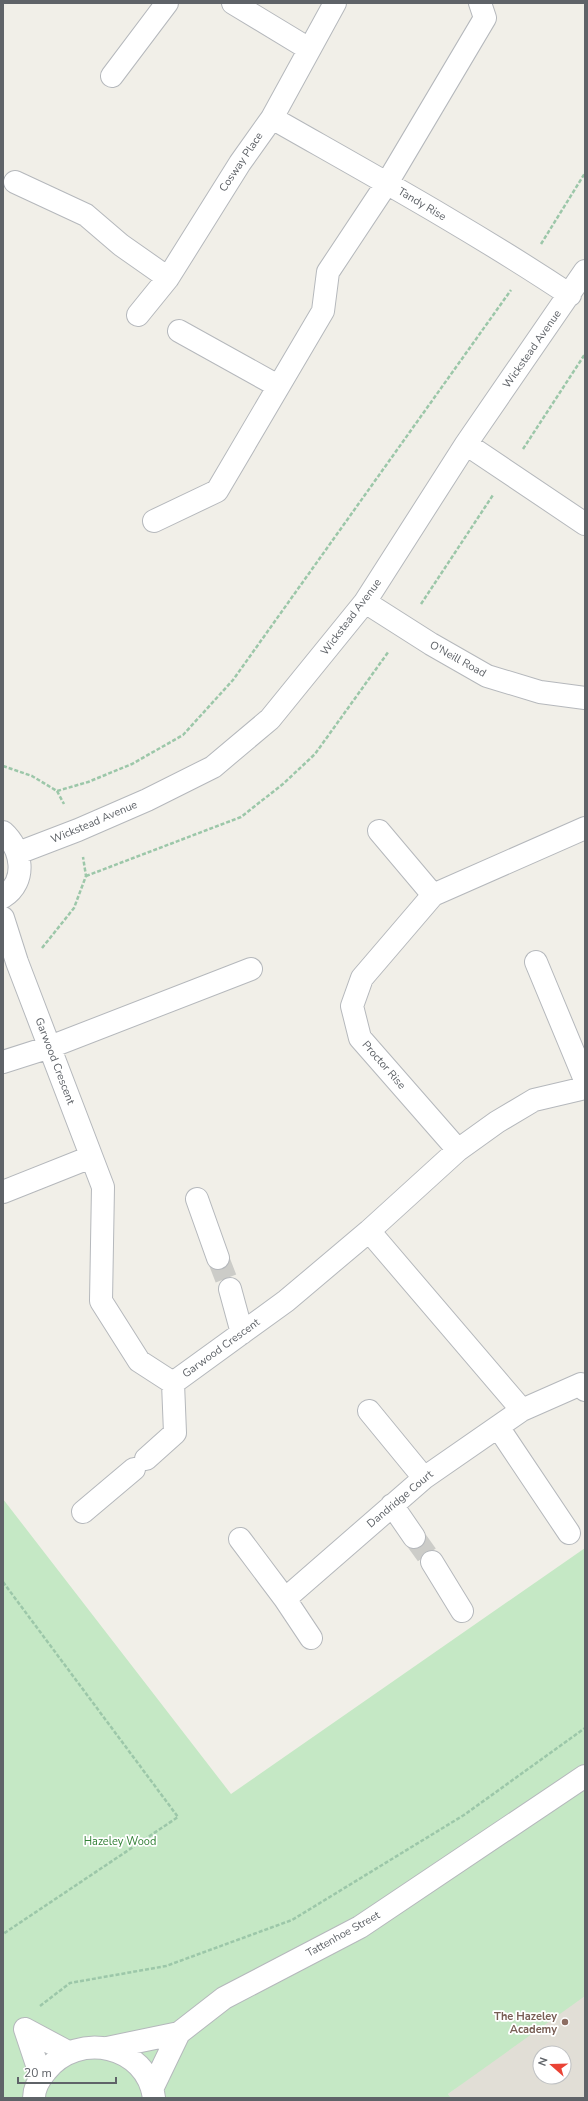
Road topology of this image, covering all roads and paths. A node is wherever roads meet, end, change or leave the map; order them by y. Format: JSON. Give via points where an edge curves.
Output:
{"nodes":[{"id":1,"x":167,"y":3,"type":"edge"},
{"id":2,"x":233,"y":3,"type":"edge"},
{"id":3,"x":335,"y":3,"type":"edge"},
{"id":4,"x":480,"y":3,"type":"edge"},
{"id":5,"x":309,"y":49,"type":"junction"},
{"id":6,"x":112,"y":76,"type":"dead end"},
{"id":7,"x":272,"y":118,"type":"junction"},
{"id":8,"x":585,"y":173,"type":"edge"},
{"id":9,"x":15,"y":182,"type":"dead end"},
{"id":10,"x":387,"y":183,"type":"junction"},
{"id":11,"x":527,"y":267,"type":"junction"},
{"id":12,"x":585,"y":271,"type":"edge"},
{"id":13,"x":168,"y":278,"type":"junction"},
{"id":14,"x":570,"y":295,"type":"junction"},
{"id":15,"x":138,"y":315,"type":"dead end"},
{"id":16,"x":179,"y":331,"type":"dead end"},
{"id":17,"x":585,"y":354,"type":"edge"},
{"id":18,"x":278,"y":386,"type":"junction"},
{"id":19,"x":466,"y":444,"type":"junction"},
{"id":20,"x":508,"y":472,"type":"junction"},
{"id":21,"x":154,"y":522,"type":"dead end"},
{"id":22,"x":585,"y":524,"type":"edge"},
{"id":23,"x":365,"y":602,"type":"junction"},
{"id":24,"x":405,"y":628,"type":"junction"},
{"id":25,"x":585,"y":698,"type":"edge"},
{"id":26,"x":3,"y":766,"type":"edge"},
{"id":27,"x":57,"y":791,"type":"junction"},
{"id":28,"x":585,"y":828,"type":"edge"},
{"id":29,"x":78,"y":830,"type":"junction"},
{"id":30,"x":3,"y":832,"type":"edge"},
{"id":31,"x":379,"y":832,"type":"dead end"},
{"id":32,"x":18,"y":852,"type":"junction"},
{"id":33,"x":86,"y":876,"type":"junction"},
{"id":34,"x":433,"y":895,"type":"junction"},
{"id":35,"x":3,"y":897,"type":"edge"},
{"id":36,"x":3,"y":918,"type":"edge"},
{"id":37,"x":18,"y":962,"type":"junction"},
{"id":38,"x":536,"y":962,"type":"dead end"},
{"id":39,"x":251,"y":969,"type":"dead end"},
{"id":40,"x":50,"y":1047,"type":"junction"},
{"id":41,"x":3,"y":1062,"type":"edge"},
{"id":42,"x":585,"y":1080,"type":"edge"},
{"id":43,"x":585,"y":1088,"type":"edge"},
{"id":44,"x":458,"y":1150,"type":"junction"},
{"id":45,"x":91,"y":1157,"type":"junction"},
{"id":46,"x":3,"y":1192,"type":"edge"},
{"id":47,"x":196,"y":1199,"type":"dead end"},
{"id":48,"x":369,"y":1231,"type":"junction"},
{"id":49,"x":218,"y":1258,"type":"tunnel mouth"},
{"id":50,"x":230,"y":1289,"type":"tunnel mouth"},
{"id":51,"x":242,"y":1333,"type":"junction"},
{"id":52,"x":173,"y":1383,"type":"junction"},
{"id":53,"x":583,"y":1387,"type":"edge"},
{"id":54,"x":522,"y":1410,"type":"junction"},
{"id":55,"x":369,"y":1411,"type":"dead end"},
{"id":56,"x":498,"y":1427,"type":"junction"},
{"id":57,"x":424,"y":1478,"type":"junction"},
{"id":58,"x":392,"y":1505,"type":"junction"},
{"id":59,"x":83,"y":1512,"type":"dead end"},
{"id":60,"x":569,"y":1533,"type":"dead end"},
{"id":61,"x":414,"y":1537,"type":"tunnel mouth"},
{"id":62,"x":240,"y":1539,"type":"dead end"},
{"id":63,"x":432,"y":1562,"type":"tunnel mouth"},
{"id":64,"x":3,"y":1582,"type":"edge"},
{"id":65,"x":285,"y":1599,"type":"junction"},
{"id":66,"x":462,"y":1611,"type":"dead end"},
{"id":67,"x":311,"y":1638,"type":"dead end"},
{"id":68,"x":585,"y":1728,"type":"edge"},
{"id":69,"x":585,"y":1776,"type":"edge"},
{"id":70,"x":3,"y":1934,"type":"edge"},
{"id":71,"x":39,"y":2006,"type":"dead end"},
{"id":72,"x":179,"y":2033,"type":"junction"},
{"id":73,"x":107,"y":2048,"type":"junction"},
{"id":74,"x":68,"y":2052,"type":"junction"},
{"id":75,"x":41,"y":2077,"type":"junction"},
{"id":76,"x":153,"y":2094,"type":"edge"},
{"id":77,"x":34,"y":2098,"type":"edge"}],
"edges":[{"from":1,"to":6,"type":"street"},
{"from":2,"to":5,"type":"street"},
{"from":3,"to":5,"type":"street","name":"Cosway Place"},
{"from":4,"to":10,"type":"street","via":[[485,18]]},
{"from":5,"to":7,"type":"street","name":"Cosway Place"},
{"from":7,"to":10,"type":"street","name":"Tandy Rise"},
{"from":7,"to":13,"type":"street","name":"Cosway Place","via":[[240,163]]},
{"from":8,"to":11,"type":"path"},
{"from":9,"to":13,"type":"street","via":[[86,215],[121,246]]},
{"from":10,"to":11,"type":"street","name":"Tandy Rise"},
{"from":10,"to":18,"type":"street","via":[[328,272],[322,311]]},
{"from":11,"to":14,"type":"street","name":"Tandy Rise"},
{"from":11,"to":27,"type":"path","via":[[233,680],[183,736],[132,764],[88,782]]},
{"from":12,"to":14,"type":"street","name":"Wickstead Avenue"},
{"from":13,"to":15,"type":"street","name":"Cosway Place"},
{"from":14,"to":19,"type":"street","name":"Wickstead Avenue"},
{"from":16,"to":18,"type":"street"},
{"from":17,"to":20,"type":"path"},
{"from":18,"to":21,"type":"street","via":[[217,491]]},
{"from":19,"to":20,"type":"street"},
{"from":19,"to":23,"type":"street","name":"Wickstead Avenue"},
{"from":20,"to":22,"type":"street"},
{"from":20,"to":24,"type":"path"},
{"from":23,"to":24,"type":"street","name":"O'Neill Road"},
{"from":23,"to":29,"type":"street","name":"Wickstead Avenue","via":[[270,719],[213,767]]},
{"from":24,"to":25,"type":"street","name":"O'Neill Road","via":[[487,676],[540,692]]},
{"from":24,"to":33,"type":"path","via":[[315,754],[283,784],[241,817]]},
{"from":26,"to":27,"type":"path","via":[[32,776]]},
{"from":27,"to":29,"type":"path"},
{"from":28,"to":34,"type":"street","name":"Proctor Rise"},
{"from":29,"to":32,"type":"street","name":"Wickstead Avenue"},
{"from":29,"to":33,"type":"path"},
{"from":30,"to":32,"type":"street"},
{"from":31,"to":34,"type":"street"},
{"from":32,"to":35,"type":"street","via":[[19,875],[14,886]]},
{"from":33,"to":37,"type":"path","via":[[74,908],[44,947]]},
{"from":34,"to":44,"type":"street","name":"Proctor Rise","via":[[362,978],[352,1006],[360,1038]]},
{"from":36,"to":37,"type":"street","name":"Garwood Crescent"},
{"from":37,"to":40,"type":"street","name":"Garwood Crescent"},
{"from":38,"to":42,"type":"street"},
{"from":39,"to":40,"type":"street"},
{"from":40,"to":41,"type":"street"},
{"from":40,"to":45,"type":"street","name":"Garwood Crescent"},
{"from":43,"to":44,"type":"street","name":"Garwood Crescent","via":[[534,1100],[496,1122]]},
{"from":44,"to":48,"type":"street","name":"Garwood Crescent"},
{"from":45,"to":46,"type":"street"},
{"from":45,"to":52,"type":"street","name":"Garwood Crescent","via":[[103,1187],[101,1301],[139,1361]]},
{"from":47,"to":49,"type":"street"},
{"from":48,"to":51,"type":"street","name":"Garwood Crescent","via":[[286,1301]]},
{"from":48,"to":54,"type":"street"},
{"from":50,"to":51,"type":"street"},
{"from":51,"to":52,"type":"street","name":"Garwood Crescent"},
{"from":52,"to":59,"type":"street","via":[[175,1433]]},
{"from":53,"to":54,"type":"street","name":"Dandridge Court"},
{"from":54,"to":56,"type":"street","name":"Dandridge Court"},
{"from":55,"to":57,"type":"street"},
{"from":56,"to":57,"type":"street","name":"Dandridge Court"},
{"from":56,"to":60,"type":"street"},
{"from":57,"to":58,"type":"street","name":"Dandridge Court"},
{"from":58,"to":61,"type":"street"},
{"from":58,"to":65,"type":"street","name":"Dandridge Court"},
{"from":62,"to":65,"type":"street"},
{"from":63,"to":66,"type":"street"},
{"from":64,"to":70,"type":"path","via":[[178,1817]]},
{"from":65,"to":67,"type":"street"},
{"from":68,"to":71,"type":"path","via":[[464,1815],[292,1920],[166,1966],[70,1983]]},
{"from":69,"to":72,"type":"street","name":"Tattenhoe Street","via":[[360,1927],[224,1998]]},
{"from":72,"to":73,"type":"street","name":"Tattenhoe Street"},
{"from":72,"to":76,"type":"street"},
{"from":73,"to":74,"type":"street","via":[[86,2047]]},
{"from":73,"to":76,"type":"street","via":[[127,2056],[142,2071]]},
{"from":74,"to":75,"type":"street","via":[[52,2063]]},
{"from":74,"to":75,"type":"street","via":[[25,2029]]},
{"from":75,"to":77,"type":"street"}]}
